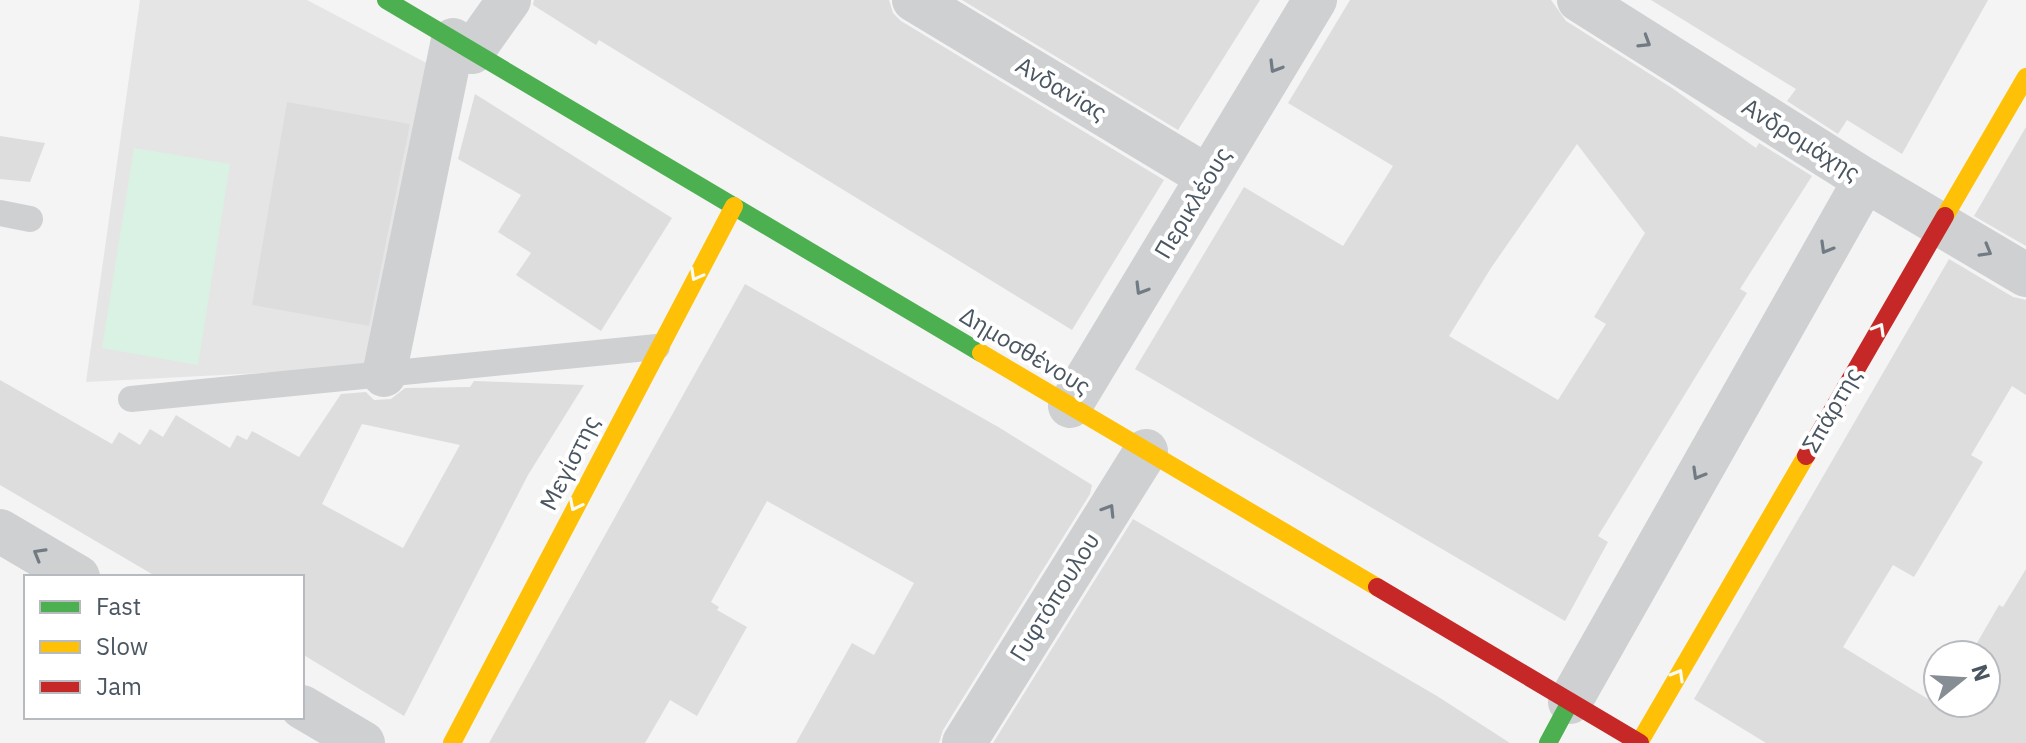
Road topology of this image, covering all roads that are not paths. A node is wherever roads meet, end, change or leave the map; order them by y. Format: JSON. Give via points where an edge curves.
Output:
{"nodes":[{"id":1,"x":386,"y":0,"type":"edge"},
{"id":2,"x":509,"y":0,"type":"edge"},
{"id":3,"x":914,"y":0,"type":"edge"},
{"id":4,"x":1315,"y":0,"type":"edge"},
{"id":5,"x":1579,"y":0,"type":"edge"},
{"id":6,"x":462,"y":46,"type":"junction"},
{"id":7,"x":2026,"y":77,"type":"edge"},
{"id":8,"x":1208,"y":177,"type":"junction"},
{"id":9,"x":1865,"y":180,"type":"junction"},
{"id":10,"x":734,"y":206,"type":"junction"},
{"id":11,"x":0,"y":213,"type":"edge"},
{"id":12,"x":30,"y":219,"type":"dead end"},
{"id":13,"x":1940,"y":225,"type":"junction"},
{"id":14,"x":2026,"y":275,"type":"edge"},
{"id":15,"x":657,"y":347,"type":"junction"},
{"id":16,"x":384,"y":375,"type":"junction"},
{"id":17,"x":131,"y":399,"type":"dead end"},
{"id":18,"x":1070,"y":406,"type":"junction"},
{"id":19,"x":1146,"y":451,"type":"junction"},
{"id":20,"x":0,"y":531,"type":"edge"},
{"id":21,"x":75,"y":575,"type":"edge"},
{"id":22,"x":1570,"y":702,"type":"junction"},
{"id":23,"x":304,"y":708,"type":"edge"},
{"id":24,"x":363,"y":743,"type":"edge"},
{"id":25,"x":452,"y":743,"type":"edge"},
{"id":26,"x":964,"y":743,"type":"edge"},
{"id":27,"x":1548,"y":743,"type":"edge"},
{"id":28,"x":1639,"y":743,"type":"edge"}],
"edges":[{"from":1,"to":6,"type":"street","name":"Δημοσθένους"},
{"from":2,"to":6,"type":"street"},
{"from":3,"to":8,"type":"street","name":"Ανδανiας"},
{"from":4,"to":8,"type":"street","name":"Περικλέους","one_way":true},
{"from":5,"to":9,"type":"street","name":"Ανδρομάχης","one_way":true},
{"from":6,"to":10,"type":"street","name":"Δημοσθένους"},
{"from":6,"to":16,"type":"street"},
{"from":7,"to":13,"type":"street","name":"Σπάρτης"},
{"from":8,"to":18,"type":"street","name":"Περικλέους","one_way":true},
{"from":9,"to":13,"type":"street","name":"Ανδρομάχης"},
{"from":9,"to":22,"type":"street","one_way":true},
{"from":10,"to":15,"type":"street","name":"Μεγίστης","one_way":true},
{"from":10,"to":18,"type":"street","name":"Δημοσθένους"},
{"from":11,"to":12,"type":"lane"},
{"from":13,"to":14,"type":"street","name":"Ανδρομάχης","one_way":true},
{"from":28,"to":13,"type":"street","name":"Σπάρτης","one_way":true},
{"from":15,"to":16,"type":"lane"},
{"from":15,"to":25,"type":"street","name":"Μεγίστης","one_way":true},
{"from":16,"to":17,"type":"lane"},
{"from":18,"to":19,"type":"street","name":"Δημοσθένους"},
{"from":19,"to":22,"type":"street","name":"Δημοσθένους"},
{"from":26,"to":19,"type":"street","name":"Γυφτόπουλου","one_way":true},
{"from":21,"to":20,"type":"street","one_way":true},
{"from":22,"to":27,"type":"street"},
{"from":22,"to":28,"type":"street","name":"Δημοσθένους"},
{"from":23,"to":24,"type":"street"}]}
